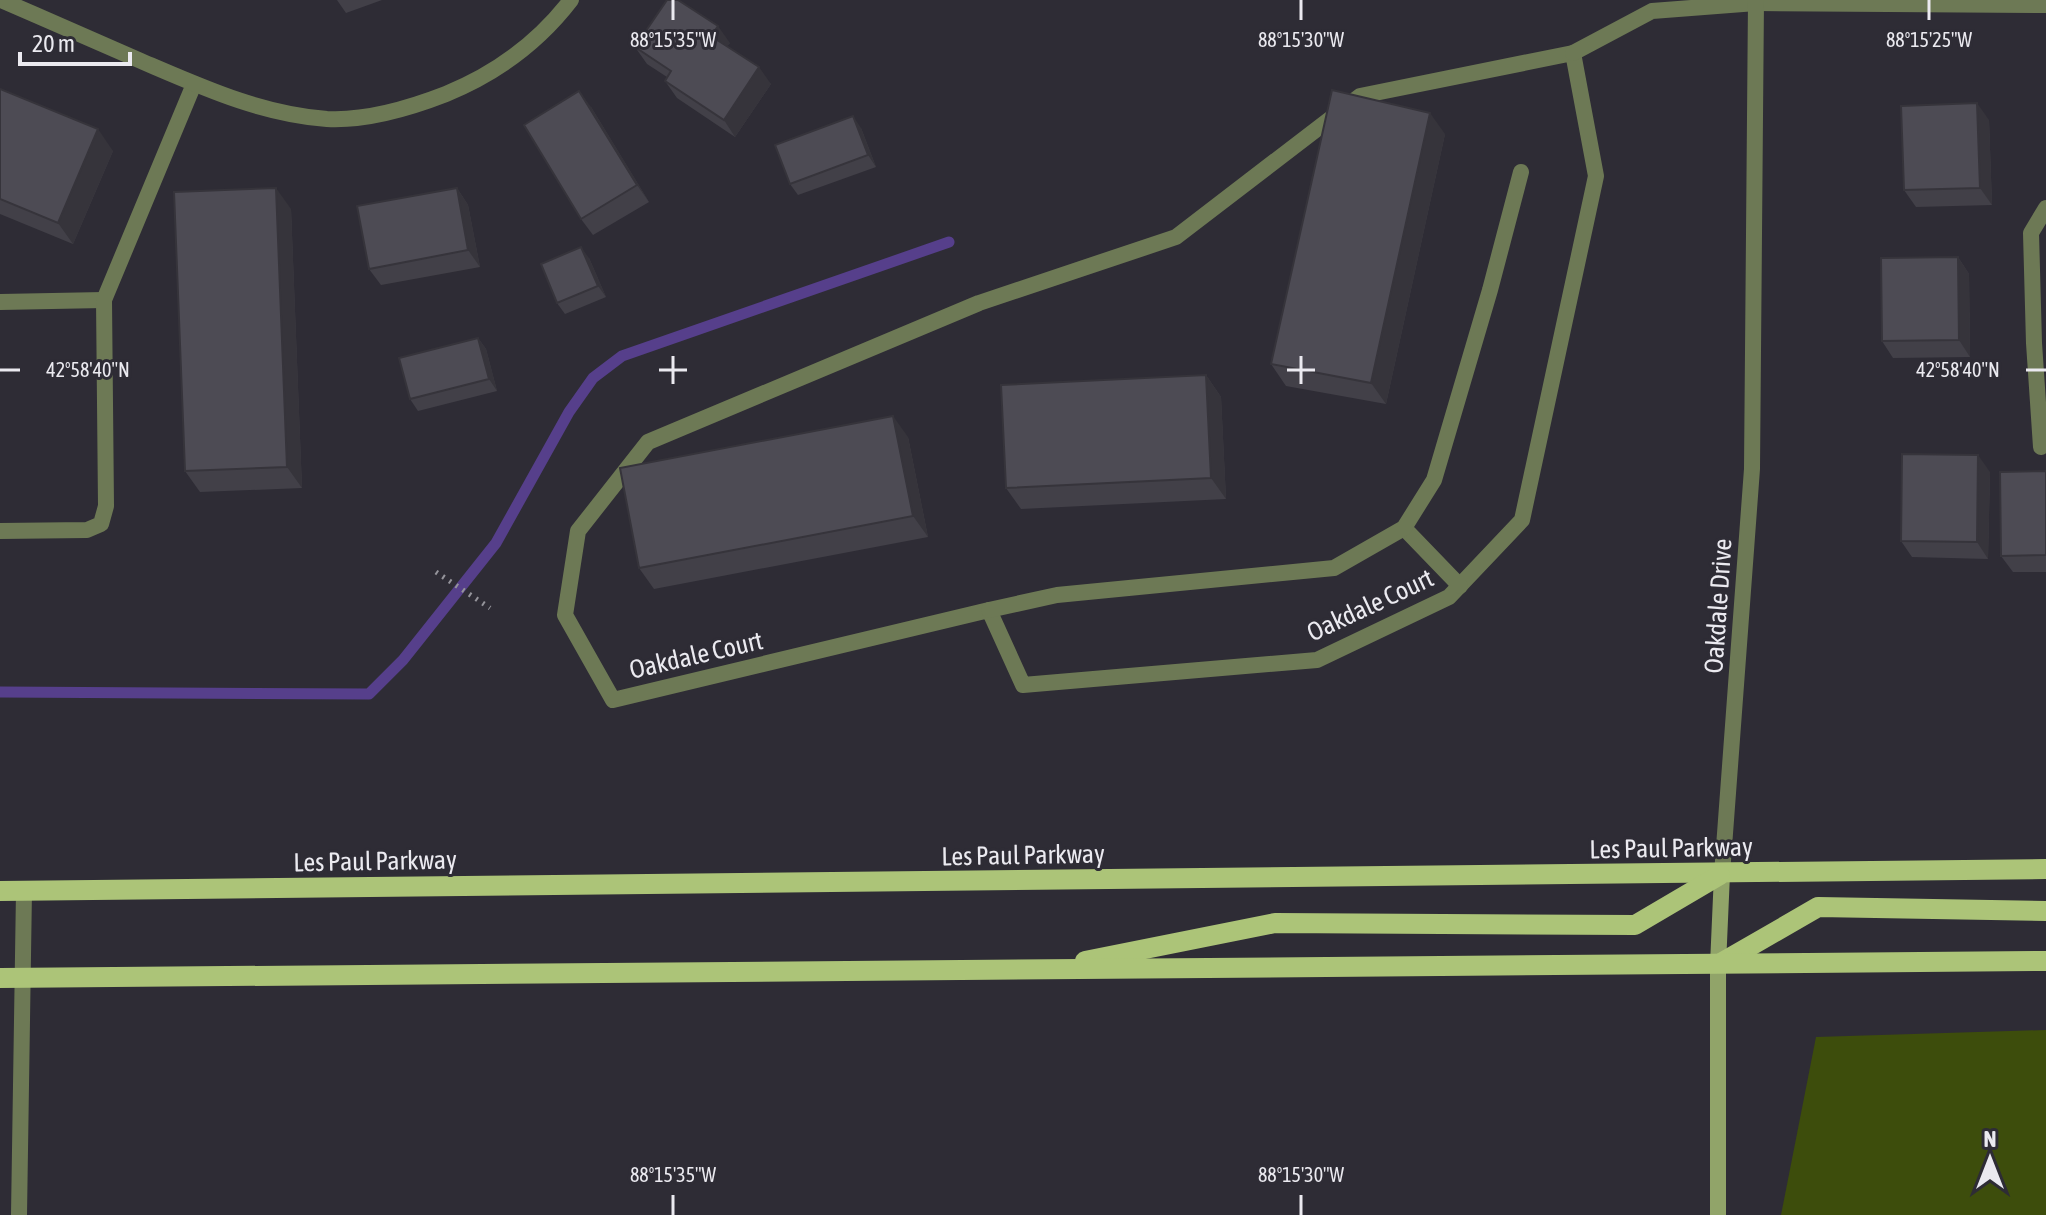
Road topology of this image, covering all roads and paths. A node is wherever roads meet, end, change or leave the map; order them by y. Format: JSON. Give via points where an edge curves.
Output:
{"nodes":[{"id":1,"x":1,"y":0,"type":"edge"},
{"id":2,"x":571,"y":0,"type":"edge"},
{"id":3,"x":1756,"y":1,"type":"edge"},
{"id":4,"x":2046,"y":5,"type":"edge"},
{"id":5,"x":1573,"y":53,"type":"junction"},
{"id":6,"x":194,"y":84,"type":"junction"},
{"id":7,"x":1521,"y":172,"type":"dead end"},
{"id":8,"x":2046,"y":208,"type":"edge"},
{"id":9,"x":104,"y":300,"type":"junction"},
{"id":10,"x":0,"y":302,"type":"edge"},
{"id":11,"x":2041,"y":447,"type":"dead end"},
{"id":12,"x":1404,"y":528,"type":"junction"},
{"id":13,"x":0,"y":531,"type":"edge"},
{"id":14,"x":436,"y":572,"type":"dead end"},
{"id":15,"x":1460,"y":586,"type":"junction"},
{"id":16,"x":490,"y":608,"type":"dead end"},
{"id":17,"x":989,"y":610,"type":"junction"},
{"id":18,"x":2046,"y":869,"type":"edge"},
{"id":19,"x":1722,"y":874,"type":"junction"},
{"id":20,"x":0,"y":891,"type":"edge"},
{"id":21,"x":24,"y":891,"type":"junction"},
{"id":22,"x":2046,"y":911,"type":"edge"},
{"id":23,"x":2046,"y":961,"type":"edge"},
{"id":24,"x":1718,"y":965,"type":"junction"},
{"id":25,"x":1038,"y":970,"type":"junction"},
{"id":26,"x":0,"y":978,"type":"edge"},
{"id":27,"x":23,"y":978,"type":"junction"},
{"id":28,"x":19,"y":1215,"type":"edge"},
{"id":29,"x":1718,"y":1215,"type":"edge"}],
"edges":[{"from":1,"to":6,"type":"street"},
{"from":2,"to":6,"type":"street","via":[[518,54],[479,80],[378,114],[330,119],[278,112]]},
{"from":3,"to":4,"type":"street","name":"Oakdale Court"},
{"from":3,"to":5,"type":"street","name":"Oakdale Court","via":[[1652,11]]},
{"from":3,"to":19,"type":"street","name":"Oakdale Drive","via":[[1752,469]]},
{"from":5,"to":15,"type":"street","name":"Oakdale Court","via":[[1596,176],[1522,520]]},
{"from":5,"to":17,"type":"street","name":"Oakdale Court","via":[[1360,96],[1176,237],[979,303],[648,442],[578,531],[565,615],[613,700]]},
{"from":6,"to":9,"type":"street"},
{"from":7,"to":12,"type":"street","via":[[1434,480]]},
{"from":8,"to":11,"type":"street","via":[[2031,233]]},
{"from":9,"to":10,"type":"street"},
{"from":9,"to":13,"type":"street","via":[[106,506],[101,524],[87,530]]},
{"from":12,"to":15,"type":"street"},
{"from":12,"to":17,"type":"street","via":[[1334,568],[1057,595]]},
{"from":14,"to":16,"type":"path"},
{"from":15,"to":17,"type":"street","name":"Oakdale Court","via":[[1449,597],[1317,660],[1023,685]]},
{"from":18,"to":19,"type":"main road","name":"Les Paul Parkway"},
{"from":19,"to":21,"type":"main road","name":"Les Paul Parkway"},
{"from":19,"to":24,"type":"main road","name":"Oakdale Drive"},
{"from":19,"to":25,"type":"main road","via":[[1635,925],[1275,923]]},
{"from":20,"to":21,"type":"main road","name":"Les Paul Parkway"},
{"from":21,"to":27,"type":"street"},
{"from":22,"to":24,"type":"main road","via":[[1818,907]]},
{"from":23,"to":24,"type":"main road"},
{"from":24,"to":25,"type":"main road"},
{"from":24,"to":29,"type":"main road","name":"Oakdale Drive"},
{"from":25,"to":27,"type":"main road"},
{"from":26,"to":27,"type":"main road"},
{"from":27,"to":28,"type":"street"}]}
